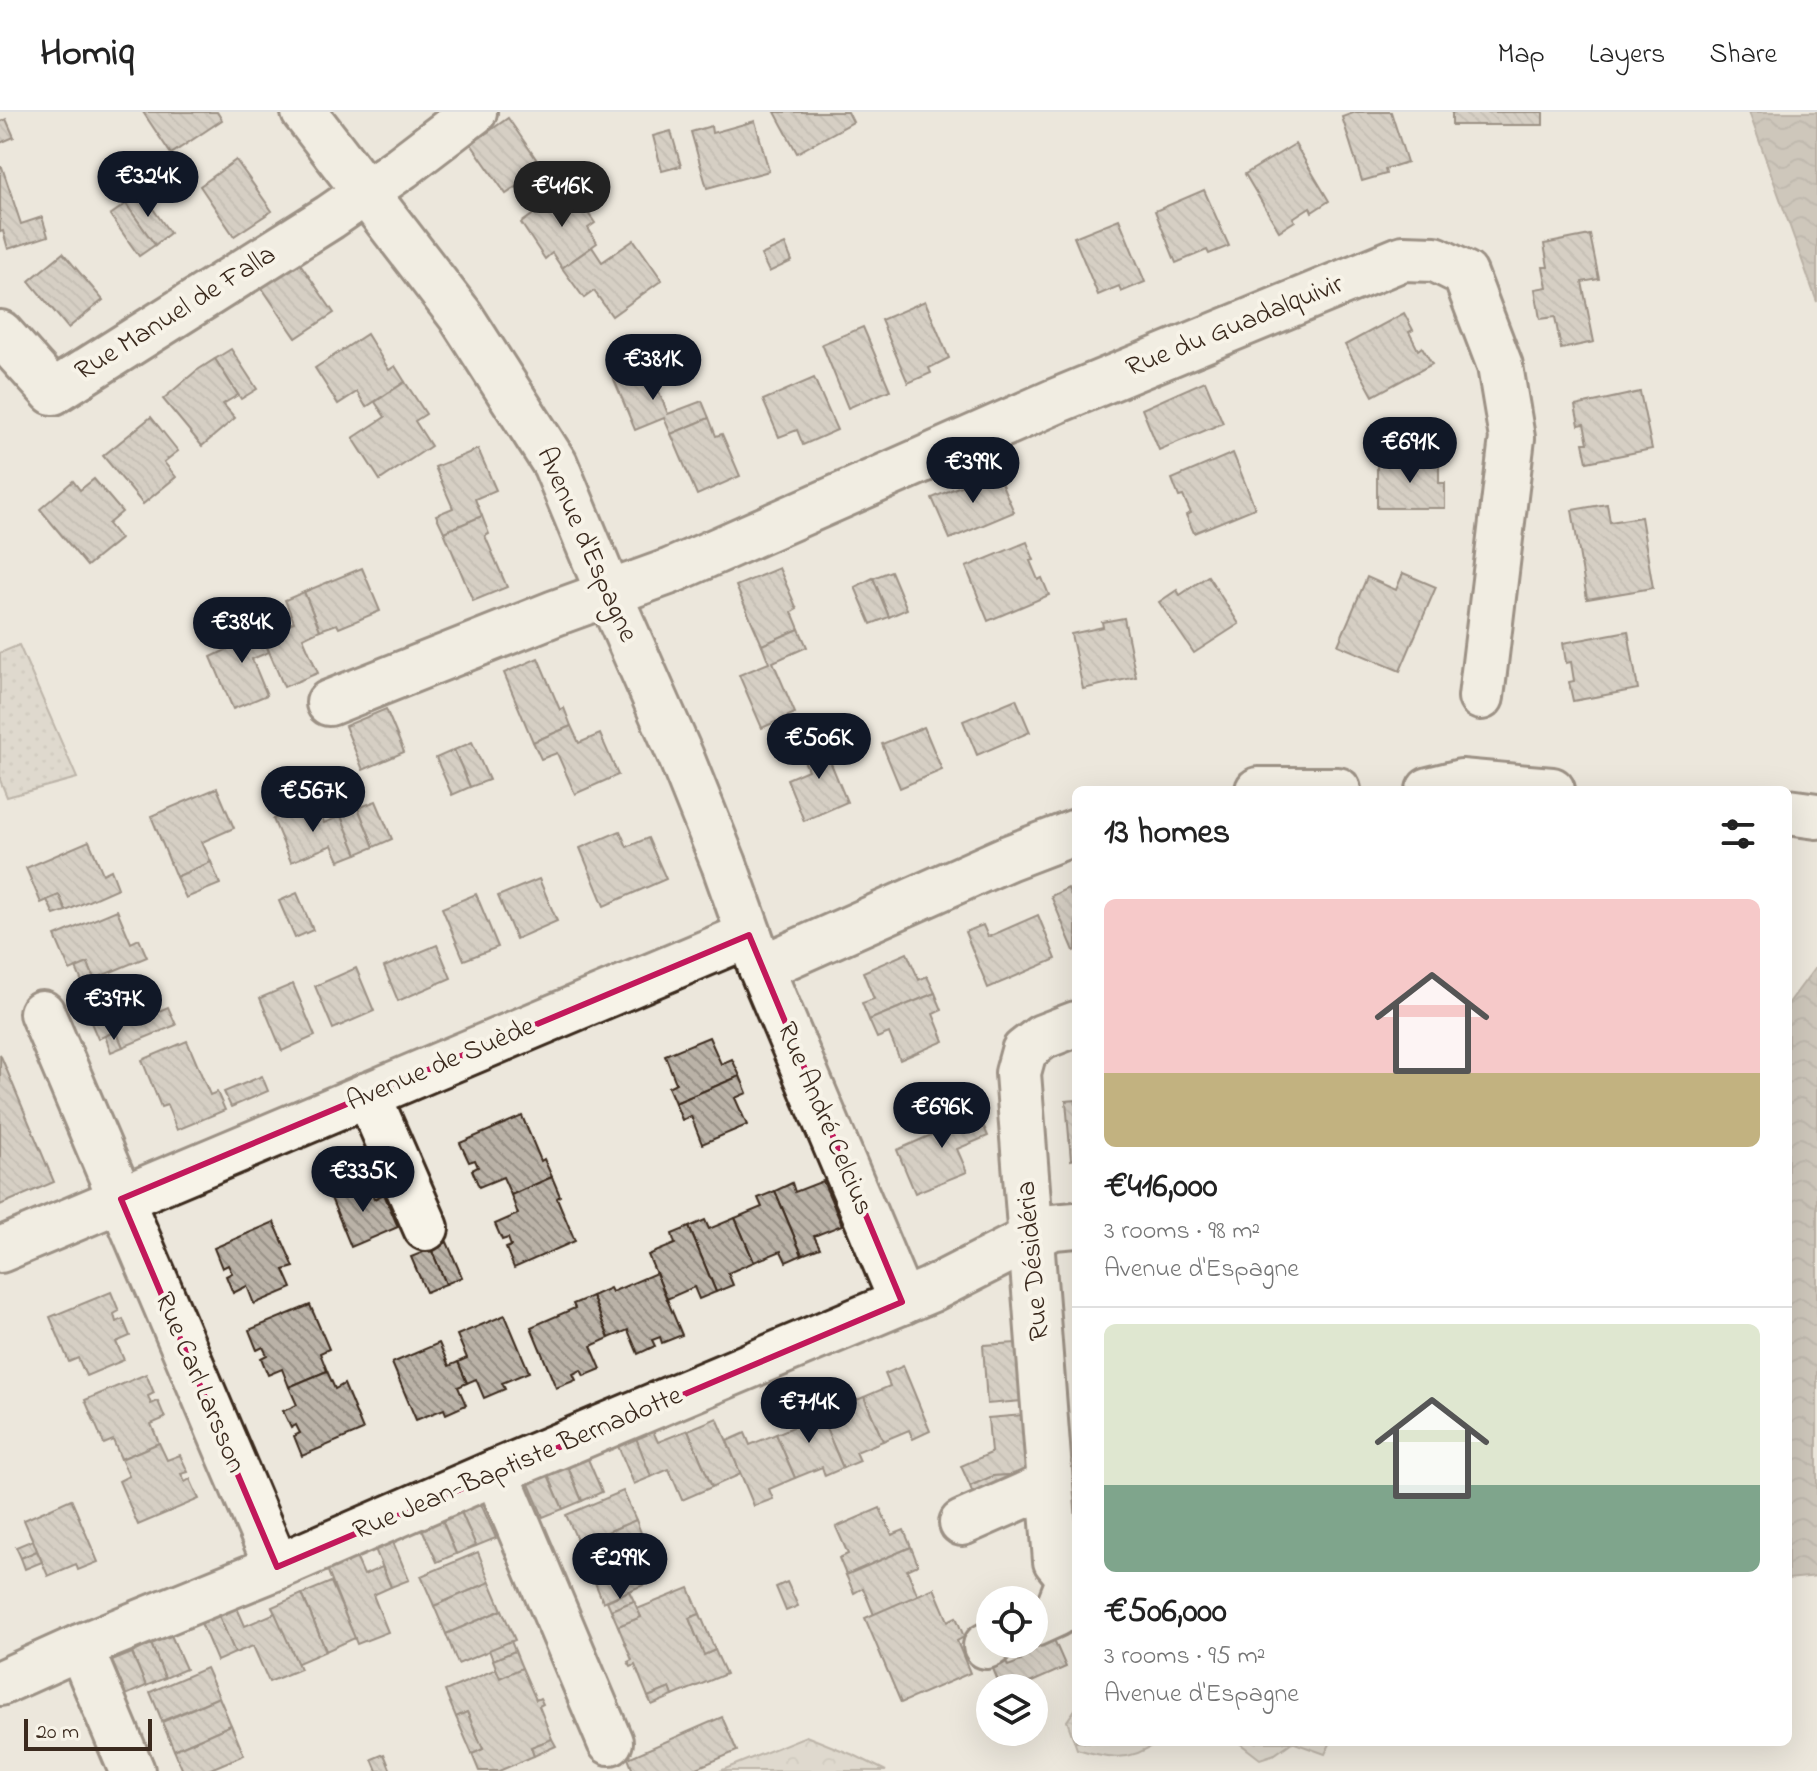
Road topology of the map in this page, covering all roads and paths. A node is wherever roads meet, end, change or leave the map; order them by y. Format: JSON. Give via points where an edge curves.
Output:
{"nodes":[{"id":1,"x":304,"y":112,"type":"edge"},
{"id":2,"x":474,"y":112,"type":"edge"},
{"id":3,"x":366,"y":192,"type":"junction"},
{"id":4,"x":0,"y":333,"type":"edge"},
{"id":5,"x":609,"y":594,"type":"junction"},
{"id":6,"x":1481,"y":697,"type":"dead end"},
{"id":7,"x":329,"y":703,"type":"dead end"},
{"id":8,"x":1445,"y":786,"type":"edge"},
{"id":9,"x":1506,"y":786,"type":"edge"},
{"id":10,"x":1792,"y":813,"type":"edge"},
{"id":11,"x":1817,"y":816,"type":"edge"},
{"id":12,"x":1072,"y":834,"type":"edge"},
{"id":13,"x":755,"y":952,"type":"junction"},
{"id":14,"x":42,"y":1013,"type":"dead end"},
{"id":15,"x":1072,"y":1026,"type":"edge"},
{"id":16,"x":368,"y":1095,"type":"junction"},
{"id":17,"x":121,"y":1199,"type":"junction"},
{"id":18,"x":1072,"y":1225,"type":"edge"},
{"id":19,"x":426,"y":1228,"type":"dead end"},
{"id":20,"x":1032,"y":1237,"type":"junction"},
{"id":21,"x":0,"y":1250,"type":"edge"},
{"id":22,"x":902,"y":1302,"type":"junction"},
{"id":23,"x":496,"y":1472,"type":"junction"},
{"id":24,"x":1050,"y":1484,"type":"junction"},
{"id":25,"x":962,"y":1523,"type":"dead end"},
{"id":26,"x":277,"y":1567,"type":"junction"},
{"id":27,"x":1072,"y":1578,"type":"edge"},
{"id":28,"x":1072,"y":1581,"type":"edge"},
{"id":29,"x":1048,"y":1618,"type":"edge"},
{"id":30,"x":80,"y":1647,"type":"junction"},
{"id":31,"x":0,"y":1683,"type":"edge"},
{"id":32,"x":610,"y":1742,"type":"dead end"},
{"id":33,"x":132,"y":1771,"type":"edge"}],
"edges":[{"from":1,"to":3,"type":"street","name":"Avenue d'Espagne"},
{"from":2,"to":3,"type":"street"},
{"from":3,"to":4,"type":"street","name":"Rue Manuel de Falla","via":[[53,392]]},
{"from":3,"to":5,"type":"street","name":"Avenue d'Espagne","via":[[460,315],[555,464]]},
{"from":5,"to":6,"type":"street","name":"Rue du Guadalquivir","via":[[1403,258],[1435,259],[1465,274],[1500,366],[1512,438]]},
{"from":5,"to":7,"type":"street","name":"Rue du Guadalquivir"},
{"from":5,"to":13,"type":"street","name":"Avenue d'Espagne","via":[[681,757]]},
{"from":8,"to":9,"type":"street"},
{"from":10,"to":11,"type":"street"},
{"from":12,"to":13,"type":"street","name":"Avenue de Suède"},
{"from":13,"to":16,"type":"street","name":"Avenue de Suède"},
{"from":13,"to":22,"type":"street","name":"Rue André Celcius"},
{"from":14,"to":17,"type":"street","name":"Rue Carl Larsson"},
{"from":15,"to":20,"type":"street","name":"Rue Désidéria","via":[[1024,1051],[1018,1073]]},
{"from":16,"to":17,"type":"street","name":"Avenue de Suède"},
{"from":16,"to":19,"type":"street"},
{"from":17,"to":21,"type":"street","name":"Avenue de Suède"},
{"from":17,"to":26,"type":"street","name":"Rue Carl Larsson"},
{"from":18,"to":20,"type":"street","name":"Rue Jean-Baptiste Bernadotte"},
{"from":20,"to":22,"type":"street","name":"Rue Jean-Baptiste Bernadotte"},
{"from":20,"to":24,"type":"street","name":"Rue Désidéria"},
{"from":22,"to":23,"type":"street","name":"Rue Jean-Baptiste Bernadotte"},
{"from":23,"to":26,"type":"street","name":"Rue Jean-Baptiste Bernadotte"},
{"from":23,"to":32,"type":"street"},
{"from":24,"to":25,"type":"street"},
{"from":24,"to":27,"type":"street","name":"Rue Désidéria","via":[[1056,1561]]},
{"from":26,"to":30,"type":"street","name":"Rue Jean-Baptiste Bernadotte"},
{"from":28,"to":29,"type":"street","name":"Rue Désidéria","via":[[1056,1614]]},
{"from":30,"to":31,"type":"street","name":"Rue Jean-Baptiste Bernadotte"},
{"from":30,"to":33,"type":"street"}]}
